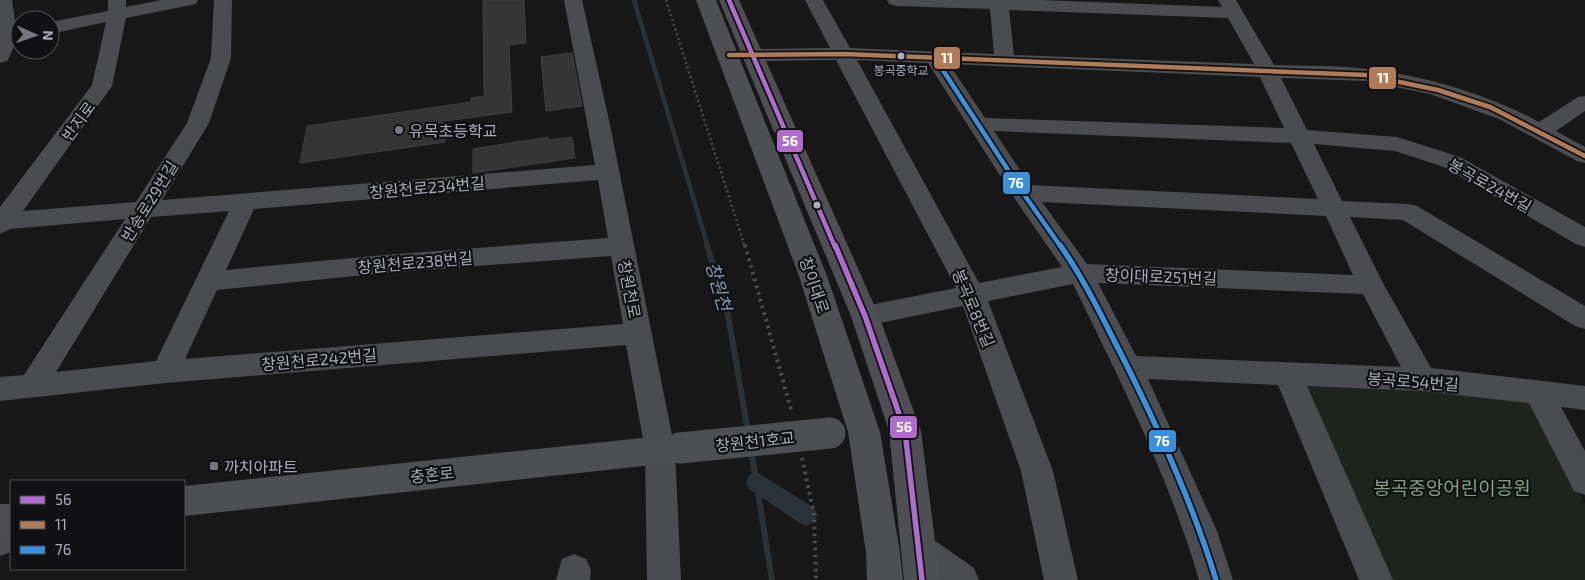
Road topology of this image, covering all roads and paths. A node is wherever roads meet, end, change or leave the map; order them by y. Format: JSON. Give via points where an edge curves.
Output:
{"nodes":[{"id":1,"x":2,"y":0,"type":"edge"},
{"id":2,"x":189,"y":0,"type":"edge"},
{"id":3,"x":223,"y":0,"type":"edge"},
{"id":4,"x":573,"y":0,"type":"edge"},
{"id":5,"x":666,"y":0,"type":"edge"},
{"id":6,"x":706,"y":0,"type":"edge"},
{"id":7,"x":729,"y":0,"type":"edge"},
{"id":8,"x":814,"y":0,"type":"edge"},
{"id":9,"x":896,"y":0,"type":"edge"},
{"id":10,"x":902,"y":0,"type":"edge"},
{"id":11,"x":997,"y":2,"type":"edge"},
{"id":12,"x":1230,"y":6,"type":"edge"},
{"id":13,"x":117,"y":7,"type":"edge"},
{"id":14,"x":10,"y":24,"type":"edge"},
{"id":15,"x":60,"y":25,"type":"edge"},
{"id":16,"x":10,"y":42,"type":"edge"},
{"id":17,"x":844,"y":54,"type":"junction"},
{"id":18,"x":741,"y":55,"type":"junction"},
{"id":19,"x":0,"y":57,"type":"edge"},
{"id":20,"x":935,"y":58,"type":"junction"},
{"id":21,"x":1005,"y":60,"type":"junction"},
{"id":22,"x":1267,"y":70,"type":"junction"},
{"id":23,"x":1585,"y":102,"type":"edge"},
{"id":24,"x":978,"y":124,"type":"junction"},
{"id":25,"x":1539,"y":132,"type":"junction"},
{"id":26,"x":1300,"y":136,"type":"junction"},
{"id":27,"x":1585,"y":156,"type":"edge"},
{"id":28,"x":608,"y":172,"type":"junction"},
{"id":29,"x":1022,"y":193,"type":"junction"},
{"id":30,"x":246,"y":201,"type":"junction"},
{"id":31,"x":1335,"y":207,"type":"junction"},
{"id":32,"x":144,"y":210,"type":"junction"},
{"id":33,"x":1,"y":222,"type":"edge"},
{"id":34,"x":1584,"y":236,"type":"edge"},
{"id":35,"x":622,"y":246,"type":"junction"},
{"id":36,"x":1080,"y":273,"type":"junction"},
{"id":37,"x":208,"y":281,"type":"junction"},
{"id":38,"x":1371,"y":285,"type":"junction"},
{"id":39,"x":972,"y":294,"type":"junction"},
{"id":40,"x":866,"y":316,"type":"junction"},
{"id":41,"x":1585,"y":319,"type":"edge"},
{"id":42,"x":639,"y":333,"type":"junction"},
{"id":43,"x":1128,"y":368,"type":"junction"},
{"id":44,"x":165,"y":372,"type":"junction"},
{"id":45,"x":1288,"y":374,"type":"junction"},
{"id":46,"x":1422,"y":379,"type":"junction"},
{"id":47,"x":32,"y":386,"type":"junction"},
{"id":48,"x":0,"y":389,"type":"edge"},
{"id":49,"x":1538,"y":392,"type":"junction"},
{"id":50,"x":1585,"y":398,"type":"edge"},
{"id":51,"x":794,"y":420,"type":"dead end"},
{"id":52,"x":905,"y":431,"type":"junction"},
{"id":53,"x":864,"y":432,"type":"junction"},
{"id":54,"x":800,"y":448,"type":"dead end"},
{"id":55,"x":670,"y":449,"type":"junction"},
{"id":56,"x":1585,"y":481,"type":"edge"},
{"id":57,"x":185,"y":501,"type":"edge"},
{"id":58,"x":10,"y":530,"type":"edge"},
{"id":59,"x":0,"y":541,"type":"edge"},
{"id":60,"x":921,"y":565,"type":"edge"},
{"id":61,"x":664,"y":580,"type":"edge"},
{"id":62,"x":816,"y":580,"type":"edge"},
{"id":63,"x":885,"y":580,"type":"edge"},
{"id":64,"x":962,"y":580,"type":"edge"},
{"id":65,"x":1061,"y":580,"type":"edge"},
{"id":66,"x":1216,"y":580,"type":"edge"},
{"id":67,"x":1376,"y":580,"type":"edge"}],
"edges":[{"from":1,"to":14,"type":"street"},
{"from":2,"to":13,"type":"street"},
{"from":3,"to":32,"type":"street","name":"반송로29번길","via":[[221,58],[198,122]]},
{"from":4,"to":28,"type":"street","name":"창원천로"},
{"from":5,"to":51,"type":"path","via":[[762,301]]},
{"from":6,"to":18,"type":"main road","name":"창이대로"},
{"from":7,"to":18,"type":"main road","name":"창이대로"},
{"from":8,"to":17,"type":"street","name":"봉곡로8번길"},
{"from":9,"to":10,"type":"street"},
{"from":10,"to":11,"type":"street"},
{"from":11,"to":12,"type":"street"},
{"from":11,"to":21,"type":"street"},
{"from":12,"to":22,"type":"street"},
{"from":13,"to":15,"type":"street"},
{"from":13,"to":33,"type":"street","name":"반지로","via":[[102,86]]},
{"from":16,"to":19,"type":"street"},
{"from":17,"to":18,"type":"street"},
{"from":17,"to":20,"type":"street"},
{"from":17,"to":39,"type":"street","name":"봉곡로8번길"},
{"from":18,"to":40,"type":"main road","name":"창이대로"},
{"from":18,"to":53,"type":"main road","name":"창이대로"},
{"from":20,"to":21,"type":"street"},
{"from":20,"to":24,"type":"street"},
{"from":21,"to":22,"type":"street"},
{"from":22,"to":25,"type":"street","via":[[1366,75],[1418,84],[1507,114]]},
{"from":22,"to":26,"type":"street"},
{"from":23,"to":25,"type":"street"},
{"from":24,"to":26,"type":"street"},
{"from":24,"to":29,"type":"street"},
{"from":25,"to":27,"type":"street"},
{"from":26,"to":31,"type":"street"},
{"from":26,"to":34,"type":"street","name":"봉곡로24번길","via":[[1397,144],[1452,162]]},
{"from":28,"to":30,"type":"street","name":"창원천로234번길"},
{"from":28,"to":35,"type":"street","name":"창원천로"},
{"from":29,"to":31,"type":"street"},
{"from":29,"to":36,"type":"street"},
{"from":30,"to":32,"type":"street","name":"창원천로234번길"},
{"from":30,"to":37,"type":"street"},
{"from":31,"to":38,"type":"street"},
{"from":31,"to":41,"type":"street","via":[[1408,212]]},
{"from":32,"to":33,"type":"street","name":"창원천로234번길"},
{"from":32,"to":47,"type":"street","name":"반송로29번길"},
{"from":35,"to":37,"type":"street","name":"창원천로238번길"},
{"from":35,"to":42,"type":"street","name":"창원천로"},
{"from":36,"to":38,"type":"street","name":"창이대로251번길"},
{"from":36,"to":39,"type":"street","name":"창이대로251번길"},
{"from":36,"to":43,"type":"street"},
{"from":37,"to":44,"type":"street"},
{"from":38,"to":46,"type":"street"},
{"from":39,"to":40,"type":"street","name":"창이대로251번길"},
{"from":39,"to":65,"type":"street","name":"봉곡로8번길","via":[[1037,472]]},
{"from":40,"to":52,"type":"main road","name":"창이대로"},
{"from":42,"to":44,"type":"street","name":"창원천로242번길"},
{"from":42,"to":55,"type":"street","name":"창원천로"},
{"from":43,"to":45,"type":"street","name":"봉곡로54번길"},
{"from":43,"to":66,"type":"street","via":[[1202,531]]},
{"from":44,"to":47,"type":"street","name":"창원천로242번길"},
{"from":45,"to":46,"type":"street","name":"봉곡로54번길"},
{"from":45,"to":67,"type":"street"},
{"from":46,"to":49,"type":"street","name":"봉곡로54번길"},
{"from":47,"to":48,"type":"street","name":"창원천로242번길"},
{"from":49,"to":50,"type":"street","name":"봉곡로54번길"},
{"from":49,"to":56,"type":"street"},
{"from":52,"to":53,"type":"main road"},
{"from":52,"to":60,"type":"main road","name":"창이대로"},
{"from":53,"to":55,"type":"main road","name":"창원천1호교","bridge":true},
{"from":53,"to":63,"type":"main road","name":"창이대로"},
{"from":54,"to":62,"type":"path","via":[[814,515]]},
{"from":55,"to":57,"type":"main road","name":"충혼로"},
{"from":55,"to":61,"type":"street","name":"창원천로"},
{"from":58,"to":59,"type":"street"},
{"from":60,"to":64,"type":"street"}]}
